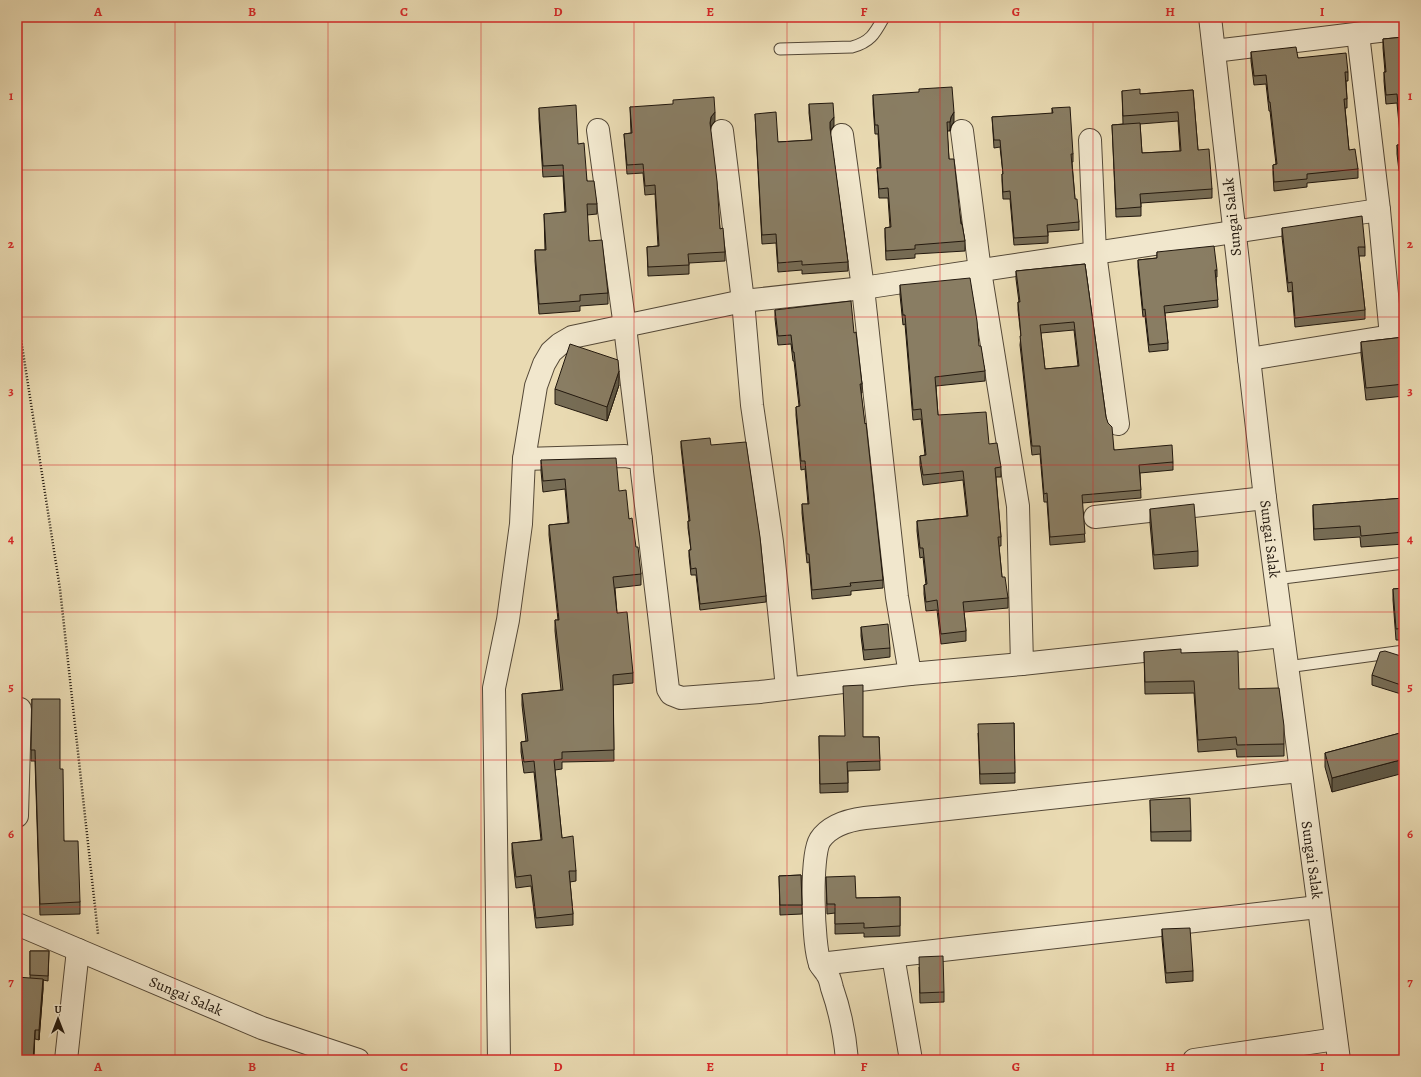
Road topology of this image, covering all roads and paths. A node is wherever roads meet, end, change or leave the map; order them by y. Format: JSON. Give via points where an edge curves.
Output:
{"nodes":[{"id":1,"x":884,"y":17,"type":"edge"},
{"id":2,"x":1210,"y":17,"type":"edge"},
{"id":3,"x":1404,"y":28,"type":"edge"},
{"id":4,"x":1358,"y":34,"type":"junction"},
{"id":5,"x":780,"y":49,"type":"dead end"},
{"id":6,"x":1214,"y":51,"type":"junction"},
{"id":7,"x":598,"y":130,"type":"dead end"},
{"id":8,"x":722,"y":131,"type":"dead end"},
{"id":9,"x":962,"y":131,"type":"dead end"},
{"id":10,"x":842,"y":135,"type":"dead end"},
{"id":11,"x":1090,"y":140,"type":"dead end"},
{"id":12,"x":1378,"y":210,"type":"junction"},
{"id":13,"x":1234,"y":233,"type":"junction"},
{"id":14,"x":1095,"y":253,"type":"junction"},
{"id":15,"x":980,"y":271,"type":"junction"},
{"id":16,"x":863,"y":288,"type":"junction"},
{"id":17,"x":744,"y":301,"type":"junction"},
{"id":18,"x":17,"y":314,"type":"edge"},
{"id":19,"x":625,"y":327,"type":"junction"},
{"id":20,"x":1398,"y":335,"type":"edge"},
{"id":21,"x":1249,"y":359,"type":"junction"},
{"id":22,"x":1118,"y":424,"type":"dead end"},
{"id":23,"x":524,"y":459,"type":"junction"},
{"id":24,"x":641,"y":459,"type":"junction"},
{"id":25,"x":1264,"y":498,"type":"junction"},
{"id":26,"x":1094,"y":517,"type":"dead end"},
{"id":27,"x":1404,"y":563,"type":"edge"},
{"id":28,"x":1275,"y":579,"type":"junction"},
{"id":29,"x":1283,"y":636,"type":"junction"},
{"id":30,"x":1404,"y":651,"type":"edge"},
{"id":31,"x":1022,"y":664,"type":"junction"},
{"id":32,"x":1287,"y":667,"type":"junction"},
{"id":33,"x":910,"y":674,"type":"junction"},
{"id":34,"x":787,"y":688,"type":"junction"},
{"id":35,"x":20,"y":709,"type":"dead end"},
{"id":36,"x":1300,"y":771,"type":"junction"},
{"id":37,"x":17,"y":816,"type":"edge"},
{"id":38,"x":1318,"y":906,"type":"junction"},
{"id":39,"x":17,"y":924,"type":"edge"},
{"id":40,"x":78,"y":950,"type":"junction"},
{"id":41,"x":893,"y":956,"type":"junction"},
{"id":42,"x":101,"y":959,"type":"junction"},
{"id":43,"x":820,"y":964,"type":"junction"},
{"id":44,"x":1337,"y":1050,"type":"edge"},
{"id":45,"x":66,"y":1060,"type":"edge"},
{"id":46,"x":358,"y":1060,"type":"edge"},
{"id":47,"x":499,"y":1060,"type":"edge"},
{"id":48,"x":847,"y":1060,"type":"edge"},
{"id":49,"x":911,"y":1060,"type":"edge"},
{"id":50,"x":1194,"y":1060,"type":"edge"}],
"edges":[{"from":1,"to":5,"type":"lane","via":[[873,36],[863,44],[852,47]]},
{"from":2,"to":6,"type":"street","name":"Sungai Salak"},
{"from":3,"to":4,"type":"street"},
{"from":4,"to":6,"type":"street"},
{"from":4,"to":12,"type":"street"},
{"from":6,"to":13,"type":"street","name":"Sungai Salak"},
{"from":7,"to":19,"type":"street"},
{"from":8,"to":17,"type":"street"},
{"from":9,"to":15,"type":"street"},
{"from":10,"to":16,"type":"street"},
{"from":11,"to":14,"type":"street"},
{"from":12,"to":13,"type":"street"},
{"from":12,"to":20,"type":"street"},
{"from":13,"to":14,"type":"street"},
{"from":13,"to":21,"type":"street","name":"Sungai Salak"},
{"from":14,"to":15,"type":"street"},
{"from":14,"to":22,"type":"street"},
{"from":15,"to":16,"type":"street"},
{"from":15,"to":31,"type":"street","via":[[1018,506]]},
{"from":16,"to":17,"type":"street"},
{"from":16,"to":33,"type":"street","via":[[897,597]]},
{"from":17,"to":19,"type":"street"},
{"from":17,"to":34,"type":"street","via":[[752,406],[772,542]]},
{"from":18,"to":42,"type":"path","via":[[60,589]]},
{"from":19,"to":23,"type":"street","via":[[572,337],[551,352],[536,386]]},
{"from":19,"to":24,"type":"street"},
{"from":20,"to":21,"type":"street"},
{"from":21,"to":25,"type":"street","name":"Sungai Salak"},
{"from":23,"to":24,"type":"street","via":[[625,456]]},
{"from":23,"to":47,"type":"street","via":[[521,524],[508,620],[494,688]]},
{"from":24,"to":34,"type":"street","via":[[668,689],[671,694],[681,698]]},
{"from":25,"to":26,"type":"street"},
{"from":25,"to":28,"type":"street","name":"Sungai Salak"},
{"from":27,"to":28,"type":"lane"},
{"from":28,"to":29,"type":"street","name":"Sungai Salak"},
{"from":29,"to":31,"type":"street"},
{"from":29,"to":32,"type":"street","name":"Sungai Salak"},
{"from":30,"to":32,"type":"lane"},
{"from":31,"to":33,"type":"street"},
{"from":32,"to":36,"type":"street","name":"Sungai Salak"},
{"from":33,"to":34,"type":"street"},
{"from":35,"to":37,"type":"street"},
{"from":36,"to":38,"type":"street","name":"Sungai Salak"},
{"from":36,"to":43,"type":"street","via":[[854,819],[839,824],[823,836],[816,852],[814,927]]},
{"from":38,"to":41,"type":"street"},
{"from":38,"to":44,"type":"street","name":"Sungai Salak"},
{"from":39,"to":40,"type":"street","name":"Sungai Salak"},
{"from":40,"to":42,"type":"street","name":"Sungai Salak"},
{"from":40,"to":45,"type":"street"},
{"from":41,"to":43,"type":"street"},
{"from":41,"to":49,"type":"street"},
{"from":42,"to":46,"type":"street","name":"Sungai Salak","via":[[262,1028]]},
{"from":43,"to":48,"type":"street","via":[[828,974],[836,1001]]},
{"from":44,"to":50,"type":"street"}]}
